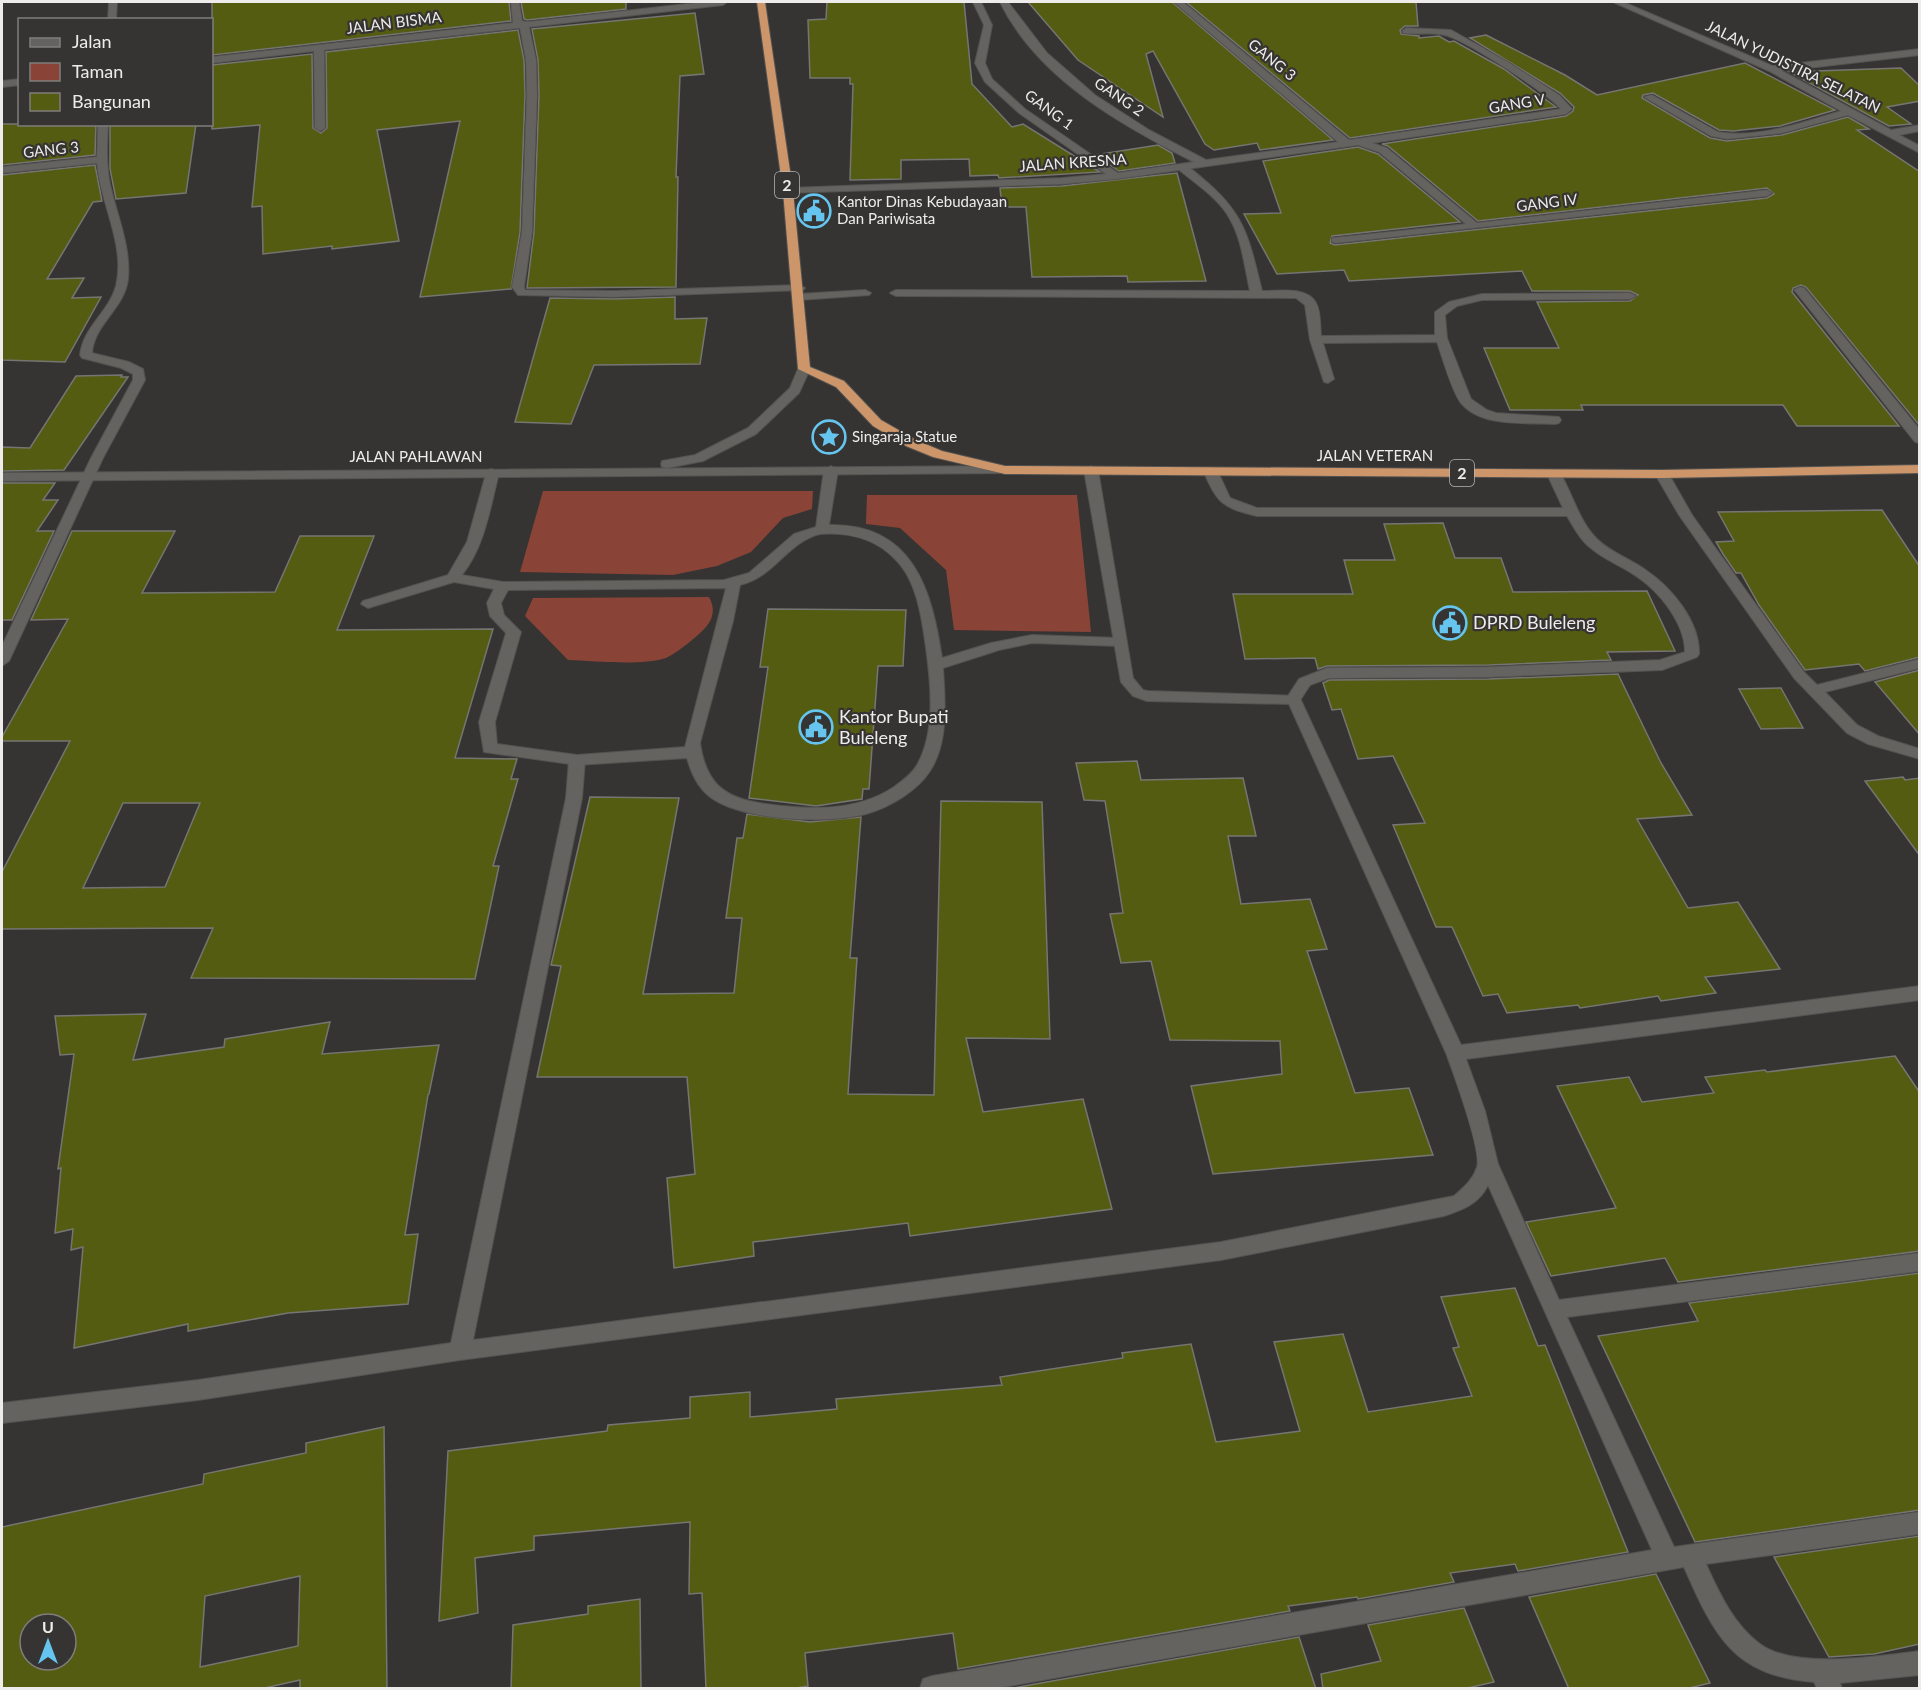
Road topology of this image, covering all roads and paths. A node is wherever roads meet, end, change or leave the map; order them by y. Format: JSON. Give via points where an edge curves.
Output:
{"nodes":[{"id":1,"x":113,"y":2,"type":"edge"},
{"id":2,"x":515,"y":2,"type":"edge"},
{"id":3,"x":723,"y":2,"type":"edge"},
{"id":4,"x":761,"y":2,"type":"edge"},
{"id":5,"x":977,"y":2,"type":"edge"},
{"id":6,"x":1004,"y":2,"type":"edge"},
{"id":7,"x":1178,"y":2,"type":"edge"},
{"id":8,"x":1617,"y":2,"type":"edge"},
{"id":9,"x":112,"y":18,"type":"edge"},
{"id":10,"x":521,"y":23,"type":"junction"},
{"id":11,"x":1406,"y":31,"type":"dead end"},
{"id":12,"x":319,"y":47,"type":"junction"},
{"id":13,"x":1920,"y":52,"type":"edge"},
{"id":14,"x":213,"y":60,"type":"edge"},
{"id":15,"x":1772,"y":69,"type":"junction"},
{"id":16,"x":18,"y":82,"type":"edge"},
{"id":17,"x":2,"y":84,"type":"edge"},
{"id":18,"x":1649,"y":97,"type":"dead end"},
{"id":19,"x":1851,"y":111,"type":"junction"},
{"id":20,"x":103,"y":126,"type":"edge"},
{"id":21,"x":320,"y":128,"type":"dead end"},
{"id":22,"x":1920,"y":128,"type":"edge"},
{"id":23,"x":1891,"y":133,"type":"junction"},
{"id":24,"x":1358,"y":142,"type":"junction"},
{"id":25,"x":1346,"y":143,"type":"junction"},
{"id":26,"x":1920,"y":150,"type":"edge"},
{"id":27,"x":103,"y":159,"type":"junction"},
{"id":28,"x":1204,"y":163,"type":"junction"},
{"id":29,"x":1182,"y":167,"type":"junction"},
{"id":30,"x":2,"y":170,"type":"edge"},
{"id":31,"x":1116,"y":176,"type":"junction"},
{"id":32,"x":788,"y":191,"type":"junction"},
{"id":33,"x":1767,"y":193,"type":"dead end"},
{"id":34,"x":1475,"y":226,"type":"junction"},
{"id":35,"x":1336,"y":240,"type":"dead end"},
{"id":36,"x":1800,"y":290,"type":"dead end"},
{"id":37,"x":799,"y":293,"type":"junction"},
{"id":38,"x":865,"y":293,"type":"dead end"},
{"id":39,"x":896,"y":293,"type":"dead end"},
{"id":40,"x":1257,"y":295,"type":"junction"},
{"id":41,"x":1630,"y":296,"type":"dead end"},
{"id":42,"x":1440,"y":339,"type":"junction"},
{"id":43,"x":1316,"y":340,"type":"junction"},
{"id":44,"x":804,"y":369,"type":"junction"},
{"id":45,"x":1328,"y":379,"type":"dead end"},
{"id":46,"x":1555,"y":420,"type":"dead end"},
{"id":47,"x":1920,"y":439,"type":"edge"},
{"id":48,"x":1920,"y":469,"type":"edge"},
{"id":49,"x":831,"y":470,"type":"junction"},
{"id":50,"x":1005,"y":470,"type":"junction"},
{"id":51,"x":1091,"y":470,"type":"junction"},
{"id":52,"x":613,"y":472,"type":"junction"},
{"id":53,"x":1211,"y":472,"type":"junction"},
{"id":54,"x":492,"y":473,"type":"junction"},
{"id":55,"x":1554,"y":474,"type":"junction"},
{"id":56,"x":1662,"y":474,"type":"junction"},
{"id":57,"x":89,"y":476,"type":"junction"},
{"id":58,"x":2,"y":477,"type":"edge"},
{"id":59,"x":1574,"y":512,"type":"junction"},
{"id":60,"x":822,"y":529,"type":"junction"},
{"id":61,"x":453,"y":578,"type":"junction"},
{"id":62,"x":734,"y":582,"type":"junction"},
{"id":63,"x":503,"y":586,"type":"junction"},
{"id":64,"x":368,"y":604,"type":"dead end"},
{"id":65,"x":1119,"y":642,"type":"junction"},
{"id":66,"x":2,"y":661,"type":"edge"},
{"id":67,"x":1920,"y":663,"type":"edge"},
{"id":68,"x":936,"y":666,"type":"junction"},
{"id":69,"x":1815,"y":690,"type":"junction"},
{"id":70,"x":1294,"y":699,"type":"junction"},
{"id":71,"x":693,"y":753,"type":"junction"},
{"id":72,"x":1920,"y":754,"type":"edge"},
{"id":73,"x":577,"y":760,"type":"junction"},
{"id":74,"x":1920,"y":993,"type":"edge"},
{"id":75,"x":1455,"y":1053,"type":"junction"},
{"id":76,"x":1488,"y":1164,"type":"junction"},
{"id":77,"x":1920,"y":1262,"type":"edge"},
{"id":78,"x":1552,"y":1310,"type":"junction"},
{"id":79,"x":460,"y":1351,"type":"junction"},
{"id":80,"x":2,"y":1413,"type":"edge"},
{"id":81,"x":1920,"y":1522,"type":"edge"},
{"id":82,"x":1679,"y":1557,"type":"junction"},
{"id":83,"x":1920,"y":1663,"type":"edge"},
{"id":84,"x":1826,"y":1679,"type":"edge"},
{"id":85,"x":932,"y":1689,"type":"edge"}],
"edges":[{"from":1,"to":9,"type":"street"},
{"from":2,"to":10,"type":"street"},
{"from":3,"to":10,"type":"street","name":"JALAN BISMA"},
{"from":4,"to":32,"type":"highway","number":"2"},
{"from":5,"to":31,"type":"street","name":"GANG 1","via":[[988,25],[980,57],[982,71],[1022,111]]},
{"from":6,"to":28,"type":"street","name":"GANG 2","via":[[1028,39],[1076,86],[1107,110]]},
{"from":7,"to":25,"type":"street","name":"GANG 3"},
{"from":8,"to":15,"type":"street","name":"JALAN YUDISTIRA SELATAN"},
{"from":10,"to":12,"type":"street","name":"JALAN BISMA"},
{"from":10,"to":37,"type":"street","via":[[531,60],[532,95],[527,232],[518,287],[522,293]]},
{"from":11,"to":24,"type":"street","name":"GANG V","via":[[1438,30],[1458,37],[1556,97],[1567,109]]},
{"from":12,"to":14,"type":"street","name":"JALAN BISMA"},
{"from":12,"to":21,"type":"street"},
{"from":13,"to":15,"type":"street"},
{"from":15,"to":19,"type":"street","name":"JALAN YUDISTIRA SELATAN"},
{"from":16,"to":17,"type":"street"},
{"from":18,"to":19,"type":"street","via":[[1726,137]]},
{"from":19,"to":23,"type":"street","name":"JALAN YUDISTIRA SELATAN"},
{"from":20,"to":27,"type":"street"},
{"from":22,"to":23,"type":"street"},
{"from":23,"to":26,"type":"street","name":"JALAN YUDISTIRA SELATAN"},
{"from":24,"to":25,"type":"street","name":"JALAN KRESNA"},
{"from":24,"to":34,"type":"street","via":[[1383,150]]},
{"from":25,"to":28,"type":"street","name":"JALAN KRESNA"},
{"from":27,"to":30,"type":"street","name":"GANG 3"},
{"from":27,"to":57,"type":"street","via":[[121,247],[122,286],[115,303],[91,334],[86,355],[133,367],[140,372],[140,380]]},
{"from":28,"to":29,"type":"street","name":"JALAN KRESNA"},
{"from":29,"to":31,"type":"street","name":"JALAN KRESNA"},
{"from":29,"to":40,"type":"street","via":[[1211,190],[1237,222]]},
{"from":31,"to":32,"type":"street","name":"JALAN KRESNA"},
{"from":32,"to":37,"type":"highway","number":"2"},
{"from":33,"to":34,"type":"street","name":"GANG IV"},
{"from":34,"to":35,"type":"street","name":"GANG IV"},
{"from":36,"to":47,"type":"street"},
{"from":37,"to":38,"type":"street"},
{"from":37,"to":44,"type":"highway","number":"2"},
{"from":39,"to":40,"type":"street"},
{"from":40,"to":43,"type":"street","via":[[1305,297],[1311,304]]},
{"from":41,"to":42,"type":"street","via":[[1466,300],[1453,303],[1438,314]]},
{"from":42,"to":43,"type":"street"},
{"from":42,"to":46,"type":"street","via":[[1466,401],[1472,406],[1506,419]]},
{"from":43,"to":45,"type":"street"},
{"from":44,"to":50,"type":"highway","number":"2","via":[[840,384],[877,423],[911,443],[938,454]]},
{"from":44,"to":52,"type":"street","via":[[795,390],[735,442],[698,458]]},
{"from":48,"to":56,"type":"highway","name":"JALAN VETERAN","number":"2"},
{"from":49,"to":50,"type":"street","name":"JALAN VETERAN"},
{"from":49,"to":52,"type":"street","name":"JALAN PAHLAWAN"},
{"from":49,"to":60,"type":"street"},
{"from":50,"to":51,"type":"highway","name":"JALAN VETERAN","number":"2"},
{"from":51,"to":53,"type":"highway","name":"JALAN VETERAN","number":"2"},
{"from":51,"to":65,"type":"street"},
{"from":52,"to":54,"type":"street","name":"JALAN PAHLAWAN"},
{"from":53,"to":55,"type":"highway","name":"JALAN VETERAN","number":"2"},
{"from":53,"to":59,"type":"street","via":[[1222,499],[1257,512]]},
{"from":54,"to":57,"type":"street","name":"JALAN PAHLAWAN"},
{"from":54,"to":61,"type":"street","via":[[470,553]]},
{"from":55,"to":56,"type":"highway","name":"JALAN VETERAN","number":"2"},
{"from":55,"to":59,"type":"street"},
{"from":56,"to":69,"type":"street","via":[[1752,611],[1799,675]]},
{"from":57,"to":58,"type":"street","name":"JALAN PAHLAWAN"},
{"from":57,"to":66,"type":"street"},
{"from":59,"to":70,"type":"street","via":[[1594,544],[1656,585],[1690,632],[1692,654],[1678,661],[1651,665],[1327,673],[1304,682]]},
{"from":60,"to":62,"type":"street","via":[[796,537],[758,574]]},
{"from":60,"to":68,"type":"street","via":[[847,530],[877,540],[907,563],[933,637]]},
{"from":61,"to":63,"type":"street"},
{"from":61,"to":64,"type":"street"},
{"from":62,"to":63,"type":"street"},
{"from":62,"to":71,"type":"street","via":[[692,743]]},
{"from":63,"to":73,"type":"street","via":[[494,603],[497,616],[514,632],[487,722],[489,748]]},
{"from":65,"to":68,"type":"street","via":[[1032,639],[996,645]]},
{"from":65,"to":70,"type":"street","via":[[1126,679],[1138,693],[1147,696]]},
{"from":67,"to":69,"type":"street"},
{"from":68,"to":71,"type":"street","via":[[934,742],[924,768],[903,789],[857,811],[787,812],[735,803],[720,797],[705,780]]},
{"from":69,"to":72,"type":"street","via":[[1852,729],[1873,740]]},
{"from":70,"to":75,"type":"street"},
{"from":71,"to":73,"type":"street"},
{"from":73,"to":79,"type":"street","via":[[574,798]]},
{"from":74,"to":75,"type":"street"},
{"from":75,"to":76,"type":"street","via":[[1476,1111]]},
{"from":76,"to":78,"type":"street"},
{"from":76,"to":79,"type":"street","via":[[1477,1187],[1461,1202],[1444,1208],[1221,1251]]},
{"from":77,"to":78,"type":"street"},
{"from":78,"to":82,"type":"street"},
{"from":79,"to":80,"type":"street","via":[[198,1390]]},
{"from":81,"to":82,"type":"street"},
{"from":82,"to":84,"type":"street","via":[[1738,1641],[1754,1655],[1777,1666]]},
{"from":82,"to":85,"type":"street"},
{"from":83,"to":84,"type":"street"}]}
